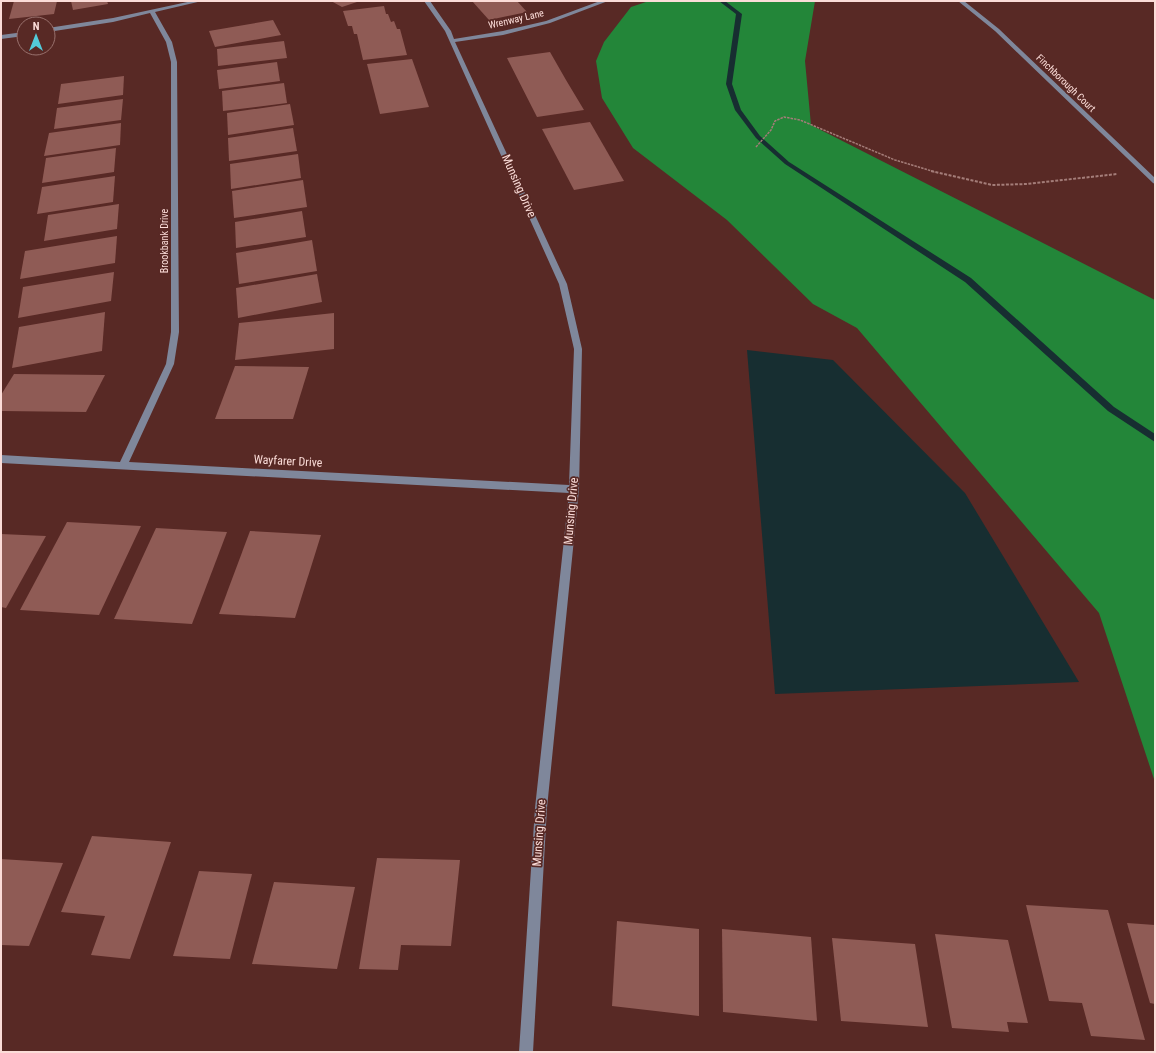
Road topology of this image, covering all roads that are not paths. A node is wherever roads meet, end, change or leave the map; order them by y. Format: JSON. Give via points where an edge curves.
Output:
{"nodes":[{"id":1,"x":199,"y":1,"type":"edge"},
{"id":2,"x":427,"y":1,"type":"edge"},
{"id":3,"x":605,"y":1,"type":"edge"},
{"id":4,"x":961,"y":1,"type":"edge"},
{"id":5,"x":152,"y":12,"type":"junction"},
{"id":6,"x":56,"y":29,"type":"edge"},
{"id":7,"x":16,"y":35,"type":"edge"},
{"id":8,"x":1,"y":36,"type":"edge"},
{"id":9,"x":452,"y":40,"type":"junction"},
{"id":10,"x":1155,"y":182,"type":"edge"},
{"id":11,"x":1,"y":459,"type":"edge"},
{"id":12,"x":123,"y":465,"type":"junction"},
{"id":13,"x":574,"y":489,"type":"junction"},
{"id":14,"x":526,"y":1052,"type":"edge"}],
"edges":[{"from":1,"to":5,"type":"street"},
{"from":2,"to":9,"type":"street","name":"Munsing Drive"},
{"from":3,"to":9,"type":"street","name":"Wrenway Lane","via":[[548,22],[503,33]]},
{"from":4,"to":10,"type":"street","name":"Finchborough Court","via":[[997,30]]},
{"from":5,"to":6,"type":"street"},
{"from":5,"to":12,"type":"street","name":"Brookbank Drive","via":[[169,42],[174,62],[175,332],[170,364]]},
{"from":7,"to":8,"type":"street"},
{"from":9,"to":13,"type":"street","name":"Munsing Drive","via":[[563,284],[578,348]]},
{"from":11,"to":12,"type":"street","name":"Wayfarer Drive"},
{"from":12,"to":13,"type":"street","name":"Wayfarer Drive"},
{"from":13,"to":14,"type":"street","name":"Munsing Drive","via":[[540,808]]}]}
